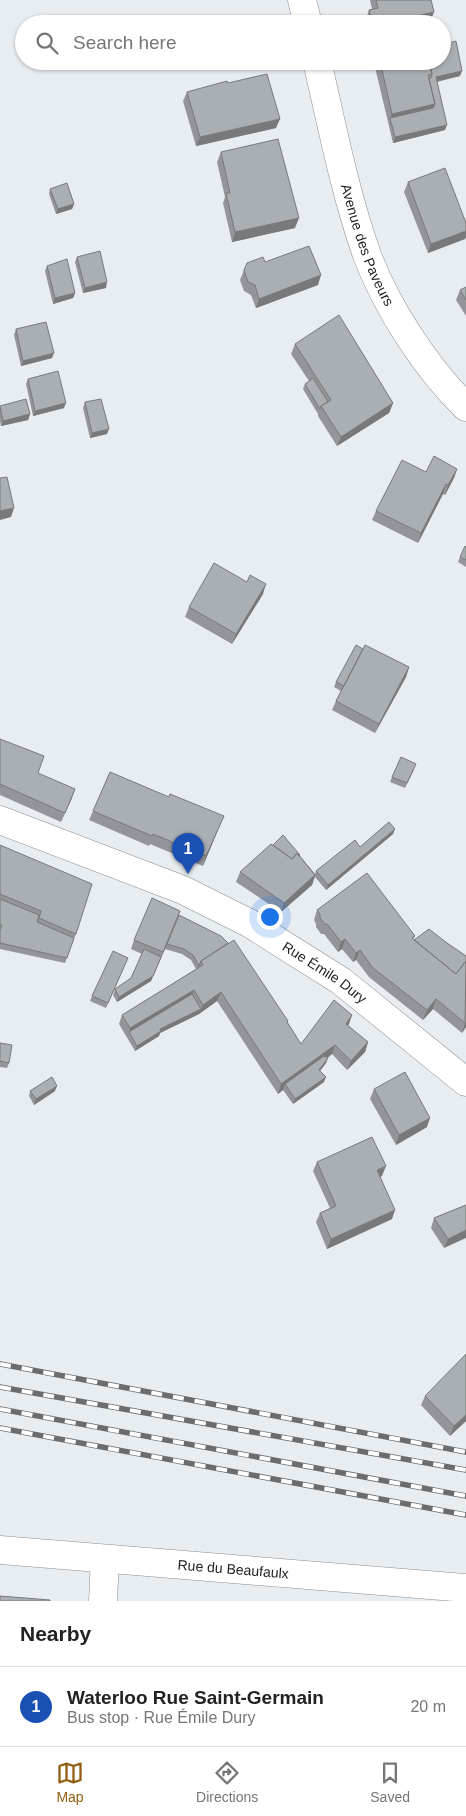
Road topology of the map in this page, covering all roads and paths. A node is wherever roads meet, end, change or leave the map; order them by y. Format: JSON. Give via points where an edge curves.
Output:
{"nodes":[{"id":1,"x":302,"y":0,"type":"edge"},
{"id":2,"x":306,"y":15,"type":"edge"},
{"id":3,"x":319,"y":70,"type":"edge"},
{"id":4,"x":466,"y":407,"type":"edge"},
{"id":5,"x":0,"y":820,"type":"edge"},
{"id":6,"x":466,"y":1082,"type":"edge"},
{"id":7,"x":0,"y":1550,"type":"edge"},
{"id":8,"x":105,"y":1559,"type":"junction"},
{"id":9,"x":466,"y":1588,"type":"edge"},
{"id":10,"x":104,"y":1601,"type":"edge"}],
"edges":[{"from":1,"to":2,"type":"street"},
{"from":3,"to":4,"type":"street","name":"Avenue des Paveurs","via":[[349,198],[376,276],[417,348]]},
{"from":5,"to":6,"type":"street","name":"Rue Émile Dury","via":[[183,890],[249,923],[341,981]]},
{"from":7,"to":8,"type":"street","name":"Rue du Beaufaulx"},
{"from":8,"to":9,"type":"street","name":"Rue du Beaufaulx"},
{"from":8,"to":10,"type":"street"}]}
